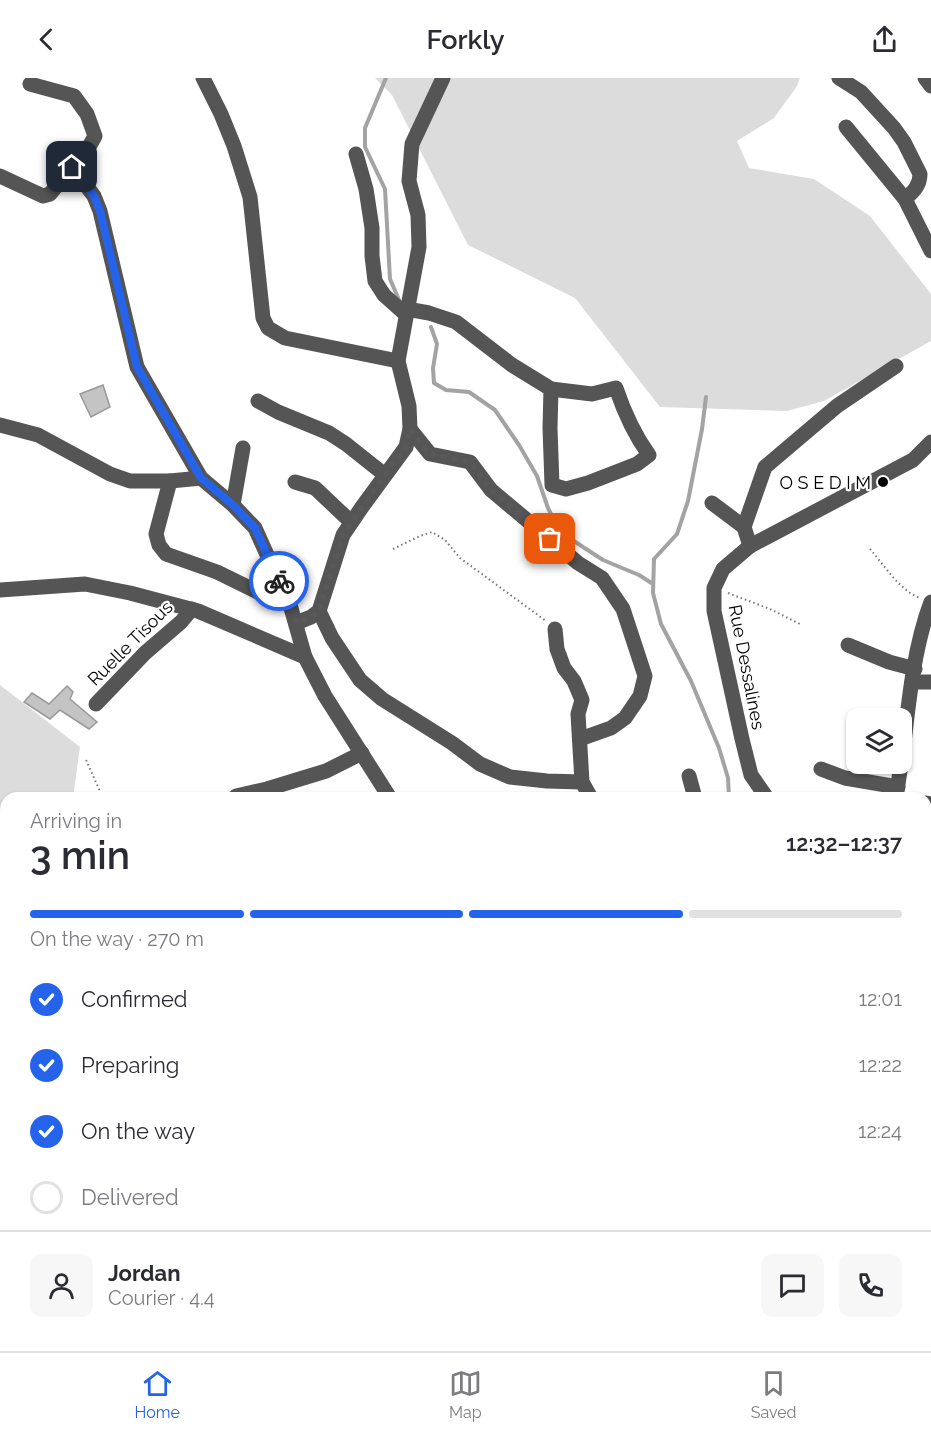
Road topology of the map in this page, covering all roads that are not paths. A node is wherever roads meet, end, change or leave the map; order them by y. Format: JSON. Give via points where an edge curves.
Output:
{"nodes":[{"id":1,"x":203,"y":78,"type":"edge"},
{"id":2,"x":444,"y":78,"type":"edge"},
{"id":3,"x":839,"y":78,"type":"edge"},
{"id":4,"x":925,"y":78,"type":"edge"},
{"id":5,"x":30,"y":84,"type":"dead end"},
{"id":6,"x":931,"y":86,"type":"edge"},
{"id":7,"x":846,"y":127,"type":"dead end"},
{"id":8,"x":356,"y":154,"type":"dead end"},
{"id":9,"x":72,"y":167,"type":"junction"},
{"id":10,"x":0,"y":176,"type":"edge"},
{"id":11,"x":905,"y":199,"type":"junction"},
{"id":12,"x":931,"y":251,"type":"edge"},
{"id":13,"x":407,"y":309,"type":"junction"},
{"id":14,"x":398,"y":361,"type":"junction"},
{"id":15,"x":896,"y":366,"type":"dead end"},
{"id":16,"x":551,"y":389,"type":"junction"},
{"id":17,"x":258,"y":401,"type":"dead end"},
{"id":18,"x":0,"y":426,"type":"edge"},
{"id":19,"x":410,"y":429,"type":"junction"},
{"id":20,"x":931,"y":442,"type":"edge"},
{"id":21,"x":243,"y":448,"type":"dead end"},
{"id":22,"x":386,"y":475,"type":"junction"},
{"id":23,"x":201,"y":478,"type":"junction"},
{"id":24,"x":170,"y":481,"type":"junction"},
{"id":25,"x":295,"y":482,"type":"dead end"},
{"id":26,"x":712,"y":502,"type":"dead end"},
{"id":27,"x":233,"y":505,"type":"junction"},
{"id":28,"x":351,"y":522,"type":"junction"},
{"id":29,"x":744,"y":527,"type":"junction"},
{"id":30,"x":750,"y":546,"type":"junction"},
{"id":31,"x":0,"y":590,"type":"edge"},
{"id":32,"x":285,"y":595,"type":"junction"},
{"id":33,"x":931,"y":602,"type":"edge"},
{"id":34,"x":192,"y":609,"type":"junction"},
{"id":35,"x":319,"y":611,"type":"junction"},
{"id":36,"x":296,"y":623,"type":"junction"},
{"id":37,"x":555,"y":629,"type":"road end"},
{"id":38,"x":848,"y":645,"type":"dead end"},
{"id":39,"x":305,"y":657,"type":"junction"},
{"id":40,"x":913,"y":676,"type":"junction"},
{"id":41,"x":931,"y":682,"type":"edge"},
{"id":42,"x":96,"y":704,"type":"dead end"},
{"id":43,"x":909,"y":708,"type":"edge"},
{"id":44,"x":580,"y":739,"type":"junction"},
{"id":45,"x":362,"y":753,"type":"junction"},
{"id":46,"x":821,"y":769,"type":"dead end"},
{"id":47,"x":899,"y":774,"type":"edge"},
{"id":48,"x":689,"y":776,"type":"dead end"},
{"id":49,"x":582,"y":782,"type":"junction"},
{"id":50,"x":254,"y":792,"type":"edge"},
{"id":51,"x":386,"y":792,"type":"edge"},
{"id":52,"x":588,"y":792,"type":"edge"},
{"id":53,"x":693,"y":792,"type":"edge"},
{"id":54,"x":764,"y":792,"type":"edge"},
{"id":55,"x":894,"y":792,"type":"edge"},
{"id":56,"x":897,"y":792,"type":"edge"}],
"edges":[{"from":1,"to":14,"type":"street","via":[[222,114],[250,197],[262,318],[268,328],[285,338]]},
{"from":2,"to":13,"type":"street","via":[[412,144],[409,181],[418,215],[419,248]]},
{"from":3,"to":11,"type":"street","via":[[861,92],[904,142],[920,174],[918,186]]},
{"from":4,"to":6,"type":"street"},
{"from":5,"to":9,"type":"street","via":[[74,96],[87,114],[94,136]]},
{"from":7,"to":11,"type":"street"},
{"from":8,"to":13,"type":"street","via":[[372,228],[375,281],[403,312]]},
{"from":9,"to":10,"type":"street","via":[[50,194],[43,196]]},
{"from":9,"to":23,"type":"street","via":[[100,211],[137,367]]},
{"from":11,"to":12,"type":"street"},
{"from":13,"to":14,"type":"street"},
{"from":13,"to":16,"type":"street","via":[[456,322]]},
{"from":14,"to":19,"type":"street","via":[[409,406]]},
{"from":15,"to":29,"type":"street","via":[[837,406],[765,467]]},
{"from":16,"to":16,"type":"street","via":[[592,394],[616,388],[630,424],[649,454],[637,464],[588,483],[566,489],[552,485]]},
{"from":17,"to":22,"type":"street","via":[[338,438]]},
{"from":18,"to":24,"type":"street","via":[[38,435],[130,481]]},
{"from":19,"to":22,"type":"street","via":[[406,447]]},
{"from":19,"to":44,"type":"street","via":[[430,454],[470,462],[491,490],[578,563],[602,578],[623,609],[645,676],[640,696],[625,718],[612,728]]},
{"from":20,"to":30,"type":"street","name":"Rue Dessalines","via":[[913,460]]},
{"from":21,"to":27,"type":"street"},
{"from":22,"to":28,"type":"street"},
{"from":23,"to":24,"type":"street"},
{"from":23,"to":27,"type":"street"},
{"from":24,"to":32,"type":"street","via":[[156,534],[166,554],[218,572],[260,593]]},
{"from":25,"to":28,"type":"street","via":[[315,488]]},
{"from":26,"to":29,"type":"street"},
{"from":27,"to":32,"type":"street","via":[[255,528]]},
{"from":28,"to":35,"type":"street","via":[[343,535]]},
{"from":29,"to":30,"type":"street"},
{"from":30,"to":54,"type":"street","name":"Rue Dessalines","via":[[723,569],[714,588],[714,611],[751,775]]},
{"from":31,"to":34,"type":"street","via":[[86,584]]},
{"from":32,"to":36,"type":"street"},
{"from":33,"to":40,"type":"street"},
{"from":34,"to":39,"type":"street"},
{"from":34,"to":42,"type":"street","name":"Ruelle Tisous"},
{"from":35,"to":36,"type":"street"},
{"from":35,"to":49,"type":"street","via":[[360,680],[480,764],[510,777]]},
{"from":36,"to":39,"type":"street"},
{"from":37,"to":44,"type":"street","via":[[564,668],[582,700],[578,714]]},
{"from":38,"to":40,"type":"street"},
{"from":39,"to":45,"type":"street"},
{"from":40,"to":41,"type":"street"},
{"from":40,"to":43,"type":"street"},
{"from":44,"to":49,"type":"street"},
{"from":45,"to":50,"type":"street","via":[[326,771]]},
{"from":45,"to":51,"type":"street"},
{"from":46,"to":55,"type":"street"},
{"from":47,"to":56,"type":"street"},
{"from":48,"to":53,"type":"street"},
{"from":49,"to":52,"type":"street"}]}
